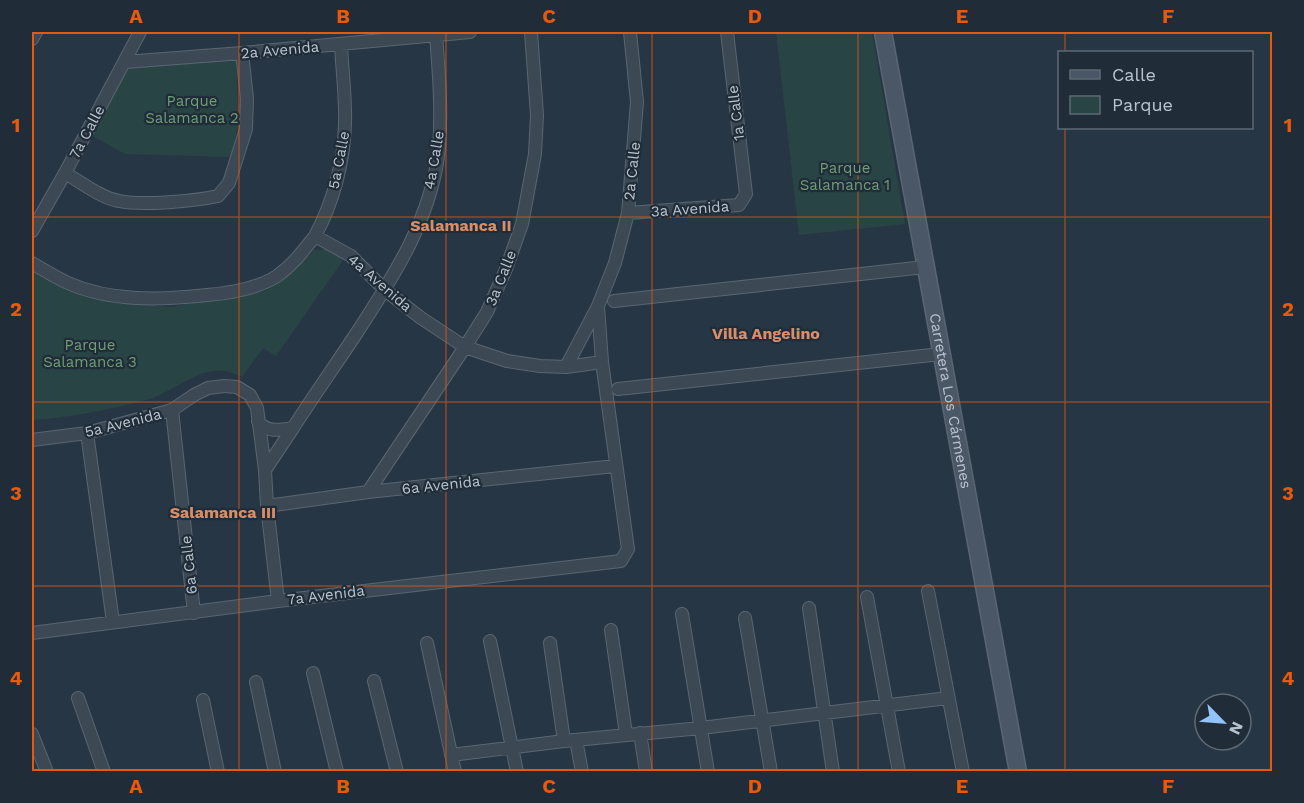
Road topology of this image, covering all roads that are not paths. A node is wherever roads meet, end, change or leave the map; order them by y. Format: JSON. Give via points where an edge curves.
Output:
{"nodes":[{"id":1,"x":36,"y":32,"type":"edge"},
{"id":2,"x":140,"y":32,"type":"edge"},
{"id":3,"x":470,"y":32,"type":"edge"},
{"id":4,"x":531,"y":32,"type":"edge"},
{"id":5,"x":630,"y":32,"type":"edge"},
{"id":6,"x":727,"y":32,"type":"edge"},
{"id":7,"x":883,"y":32,"type":"edge"},
{"id":8,"x":436,"y":34,"type":"junction"},
{"id":9,"x":32,"y":39,"type":"edge"},
{"id":10,"x":340,"y":44,"type":"junction"},
{"id":11,"x":242,"y":53,"type":"junction"},
{"id":12,"x":125,"y":62,"type":"junction"},
{"id":13,"x":65,"y":173,"type":"junction"},
{"id":14,"x":746,"y":194,"type":"joint"},
{"id":15,"x":628,"y":213,"type":"junction"},
{"id":16,"x":32,"y":231,"type":"edge"},
{"id":17,"x":315,"y":236,"type":"junction"},
{"id":18,"x":32,"y":263,"type":"edge"},
{"id":19,"x":925,"y":267,"type":"junction"},
{"id":20,"x":385,"y":290,"type":"junction"},
{"id":21,"x":614,"y":301,"type":"dead end"},
{"id":22,"x":598,"y":306,"type":"junction"},
{"id":23,"x":465,"y":347,"type":"junction"},
{"id":24,"x":941,"y":354,"type":"junction"},
{"id":25,"x":602,"y":362,"type":"junction"},
{"id":26,"x":566,"y":367,"type":"junction"},
{"id":27,"x":618,"y":389,"type":"dead end"},
{"id":28,"x":172,"y":410,"type":"junction"},
{"id":29,"x":258,"y":421,"type":"junction"},
{"id":30,"x":293,"y":428,"type":"junction"},
{"id":31,"x":87,"y":433,"type":"junction"},
{"id":32,"x":32,"y":440,"type":"edge"},
{"id":33,"x":615,"y":466,"type":"junction"},
{"id":34,"x":265,"y":471,"type":"junction"},
{"id":35,"x":368,"y":492,"type":"junction"},
{"id":36,"x":267,"y":506,"type":"junction"},
{"id":37,"x":621,"y":561,"type":"joint"},
{"id":38,"x":928,"y":591,"type":"dead end"},
{"id":39,"x":867,"y":597,"type":"dead end"},
{"id":40,"x":278,"y":601,"type":"junction"},
{"id":41,"x":809,"y":608,"type":"dead end"},
{"id":42,"x":194,"y":613,"type":"junction"},
{"id":43,"x":682,"y":614,"type":"dead end"},
{"id":44,"x":745,"y":618,"type":"dead end"},
{"id":45,"x":112,"y":622,"type":"junction"},
{"id":46,"x":611,"y":630,"type":"dead end"},
{"id":47,"x":32,"y":633,"type":"edge"},
{"id":48,"x":490,"y":641,"type":"dead end"},
{"id":49,"x":427,"y":643,"type":"dead end"},
{"id":50,"x":550,"y":643,"type":"dead end"},
{"id":51,"x":313,"y":673,"type":"dead end"},
{"id":52,"x":374,"y":681,"type":"dead end"},
{"id":53,"x":256,"y":682,"type":"dead end"},
{"id":54,"x":78,"y":698,"type":"dead end"},
{"id":55,"x":948,"y":698,"type":"junction"},
{"id":56,"x":203,"y":700,"type":"dead end"},
{"id":57,"x":888,"y":705,"type":"junction"},
{"id":58,"x":825,"y":713,"type":"junction"},
{"id":59,"x":763,"y":720,"type":"junction"},
{"id":60,"x":701,"y":728,"type":"junction"},
{"id":61,"x":639,"y":733,"type":"junction"},
{"id":62,"x":32,"y":734,"type":"edge"},
{"id":63,"x":626,"y":734,"type":"junction"},
{"id":64,"x":570,"y":741,"type":"junction"},
{"id":65,"x":512,"y":747,"type":"junction"},
{"id":66,"x":452,"y":755,"type":"junction"},
{"id":67,"x":47,"y":771,"type":"edge"},
{"id":68,"x":104,"y":771,"type":"edge"},
{"id":69,"x":218,"y":771,"type":"edge"},
{"id":70,"x":275,"y":771,"type":"edge"},
{"id":71,"x":337,"y":771,"type":"edge"},
{"id":72,"x":397,"y":771,"type":"edge"},
{"id":73,"x":455,"y":771,"type":"edge"},
{"id":74,"x":517,"y":771,"type":"edge"},
{"id":75,"x":582,"y":771,"type":"edge"},
{"id":76,"x":646,"y":771,"type":"edge"},
{"id":77,"x":708,"y":771,"type":"edge"},
{"id":78,"x":771,"y":771,"type":"edge"},
{"id":79,"x":833,"y":771,"type":"edge"},
{"id":80,"x":899,"y":771,"type":"edge"},
{"id":81,"x":963,"y":771,"type":"edge"},
{"id":82,"x":1018,"y":771,"type":"edge"}],
"edges":[{"from":1,"to":9,"type":"street"},
{"from":2,"to":12,"type":"street","name":"7a Calle"},
{"from":3,"to":8,"type":"street","name":"2a Avenida"},
{"from":4,"to":23,"type":"street","name":"3a Calle","via":[[537,115],[530,188],[506,269],[487,312]]},
{"from":5,"to":15,"type":"street","name":"2a Calle","via":[[637,102]]},
{"from":6,"to":14,"type":"street","name":"1a Calle"},
{"from":7,"to":19,"type":"main road","name":"Carretera Los Cármenes"},
{"from":8,"to":10,"type":"street","name":"2a Avenida"},
{"from":8,"to":20,"type":"street","name":"4a Calle","via":[[441,108],[438,151],[426,205],[409,248]]},
{"from":10,"to":11,"type":"street","name":"2a Avenida"},
{"from":10,"to":17,"type":"street","name":"5a Calle","via":[[345,132],[333,195]]},
{"from":11,"to":12,"type":"street","name":"2a Avenida"},
{"from":11,"to":13,"type":"street","via":[[246,129],[229,183],[218,196],[173,202],[119,201]]},
{"from":12,"to":13,"type":"street","name":"7a Calle"},
{"from":13,"to":16,"type":"street","name":"7a Calle"},
{"from":14,"to":15,"type":"street","name":"3a Avenida","via":[[739,205]]},
{"from":15,"to":22,"type":"street","name":"2a Calle"},
{"from":17,"to":18,"type":"street","via":[[294,263],[260,285],[177,299],[154,300],[98,292],[69,283]]},
{"from":17,"to":20,"type":"street","name":"4a Avenida","via":[[351,256]]},
{"from":19,"to":21,"type":"street"},
{"from":19,"to":24,"type":"main road","name":"Carretera Los Cármenes"},
{"from":20,"to":23,"type":"street","name":"4a Avenida"},
{"from":20,"to":30,"type":"street","name":"4a Calle"},
{"from":22,"to":25,"type":"street","name":"2a Calle"},
{"from":22,"to":26,"type":"street","name":"2a Calle"},
{"from":23,"to":26,"type":"street","name":"4a Avenida","via":[[507,361]]},
{"from":23,"to":35,"type":"street","name":"3a Calle"},
{"from":24,"to":27,"type":"street"},
{"from":24,"to":82,"type":"main road","name":"Carretera Los Cármenes"},
{"from":25,"to":26,"type":"street","name":"4a Avenida"},
{"from":25,"to":33,"type":"street","name":"2a Calle"},
{"from":28,"to":29,"type":"street","name":"5a Avenida","via":[[208,388],[237,387],[255,402]]},
{"from":28,"to":31,"type":"street","name":"5a Avenida"},
{"from":28,"to":42,"type":"street","name":"6a Calle"},
{"from":29,"to":30,"type":"street","via":[[269,429]]},
{"from":29,"to":34,"type":"street","name":"5a Avenida"},
{"from":30,"to":34,"type":"street","name":"4a Calle"},
{"from":31,"to":32,"type":"street","name":"5a Avenida"},
{"from":31,"to":45,"type":"street"},
{"from":33,"to":35,"type":"street","name":"6a Avenida"},
{"from":33,"to":37,"type":"street","name":"2a Calle","via":[[628,549]]},
{"from":34,"to":36,"type":"street"},
{"from":35,"to":36,"type":"street","name":"6a Avenida"},
{"from":36,"to":40,"type":"street"},
{"from":37,"to":40,"type":"street","name":"7a Avenida"},
{"from":38,"to":55,"type":"street"},
{"from":39,"to":57,"type":"street"},
{"from":40,"to":42,"type":"street","name":"7a Avenida"},
{"from":41,"to":58,"type":"street"},
{"from":42,"to":45,"type":"street","name":"7a Avenida"},
{"from":43,"to":60,"type":"street"},
{"from":44,"to":59,"type":"street"},
{"from":45,"to":47,"type":"street","name":"7a Avenida"},
{"from":46,"to":63,"type":"street"},
{"from":48,"to":65,"type":"street"},
{"from":49,"to":66,"type":"street"},
{"from":50,"to":64,"type":"street"},
{"from":51,"to":71,"type":"street"},
{"from":52,"to":72,"type":"street"},
{"from":53,"to":70,"type":"street"},
{"from":54,"to":68,"type":"street"},
{"from":55,"to":57,"type":"street"},
{"from":55,"to":81,"type":"street"},
{"from":56,"to":69,"type":"street"},
{"from":57,"to":58,"type":"street"},
{"from":57,"to":80,"type":"street"},
{"from":58,"to":59,"type":"street"},
{"from":58,"to":79,"type":"street"},
{"from":59,"to":60,"type":"street"},
{"from":59,"to":78,"type":"street"},
{"from":60,"to":61,"type":"street"},
{"from":60,"to":77,"type":"street"},
{"from":61,"to":63,"type":"street"},
{"from":61,"to":76,"type":"street"},
{"from":62,"to":67,"type":"street"},
{"from":63,"to":64,"type":"street"},
{"from":64,"to":65,"type":"street"},
{"from":64,"to":75,"type":"street"},
{"from":65,"to":66,"type":"street"},
{"from":65,"to":74,"type":"street"},
{"from":66,"to":73,"type":"street"}]}
